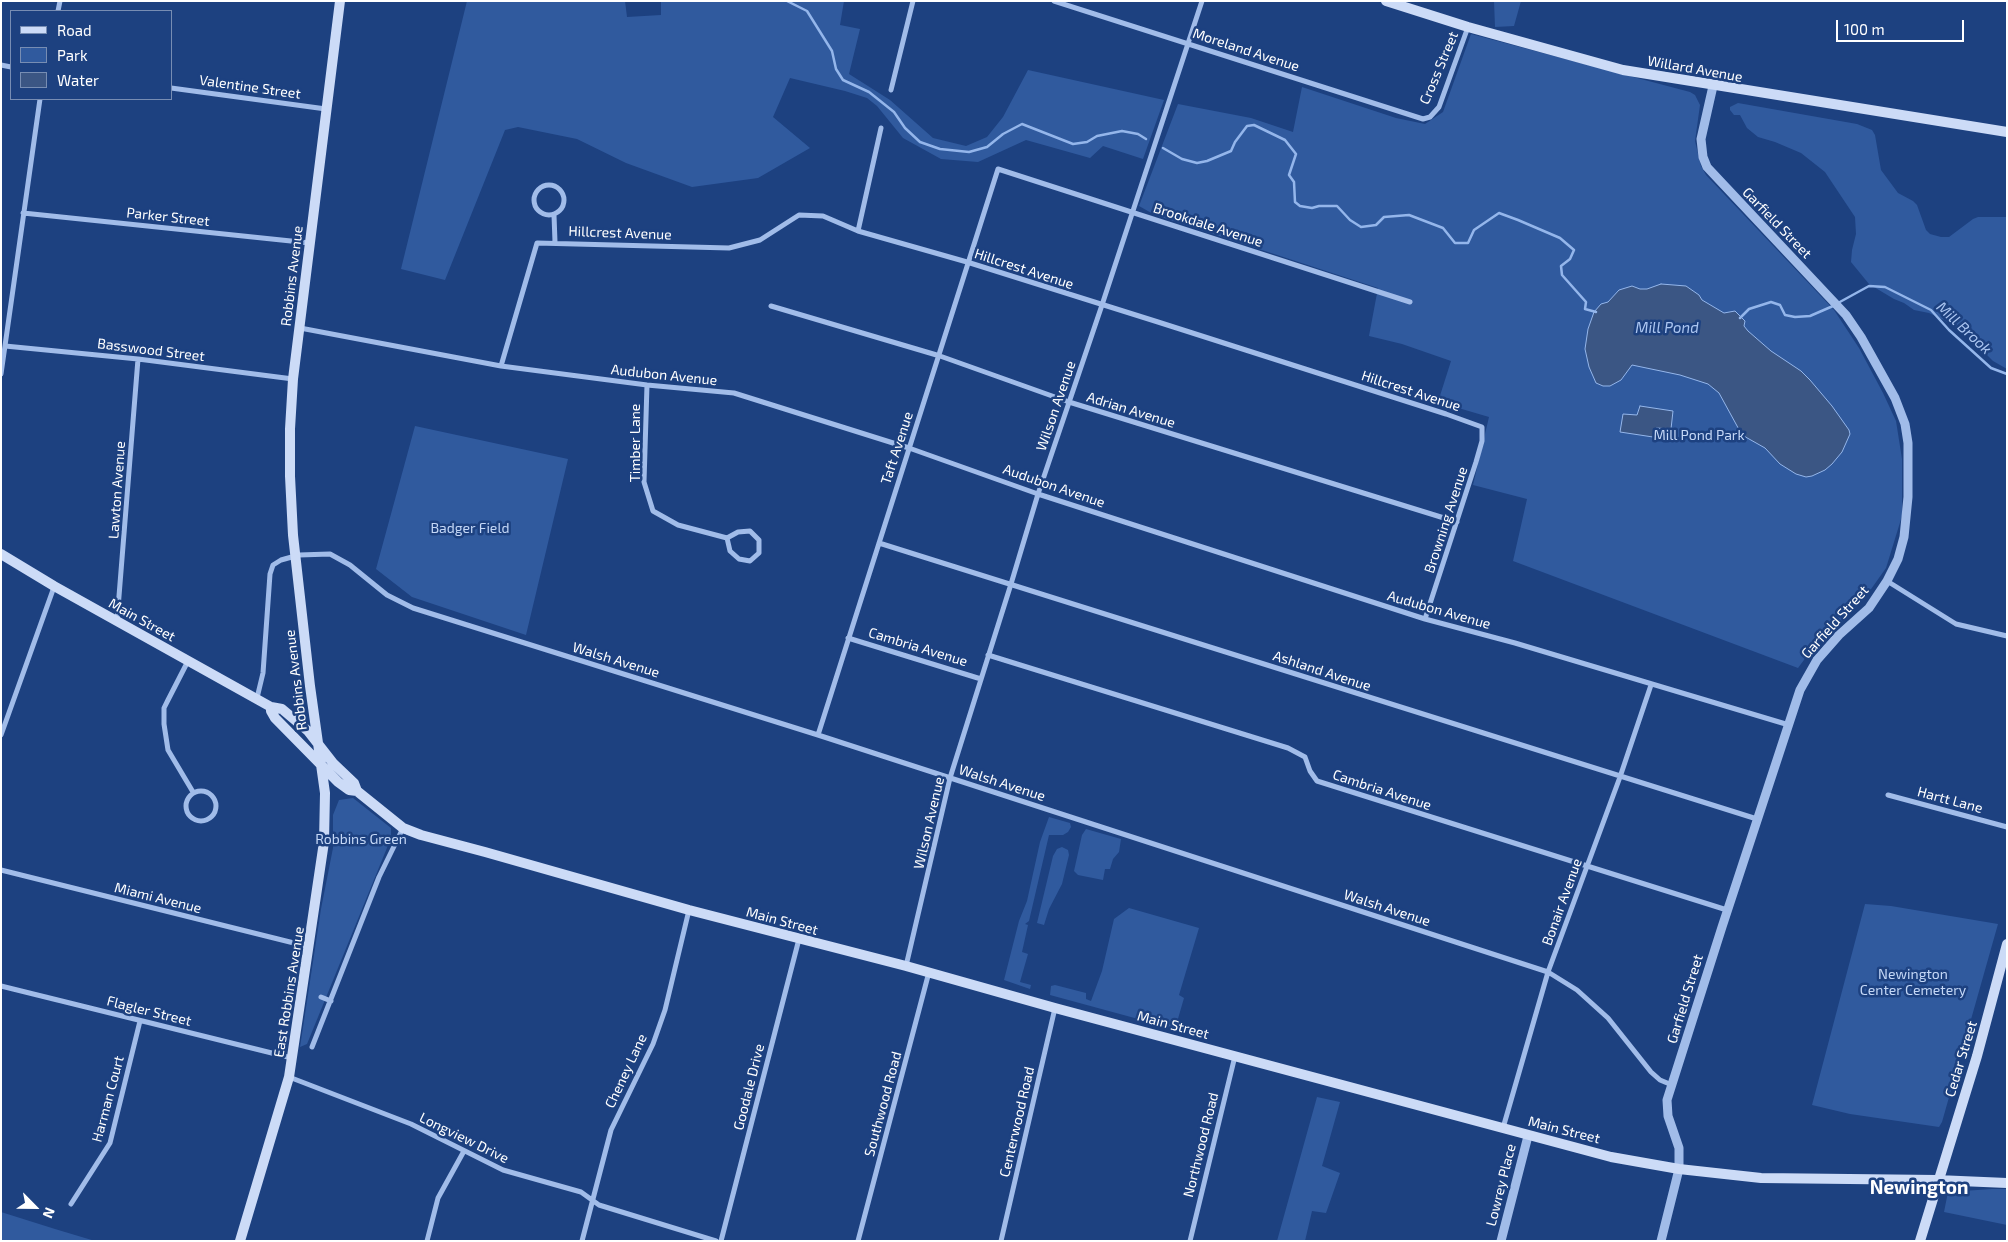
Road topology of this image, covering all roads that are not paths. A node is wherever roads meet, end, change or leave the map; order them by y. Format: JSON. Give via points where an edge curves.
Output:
{"nodes":[{"id":1,"x":340,"y":1,"type":"edge"},
{"id":2,"x":913,"y":1,"type":"edge"},
{"id":3,"x":1054,"y":1,"type":"edge"},
{"id":4,"x":1202,"y":1,"type":"edge"},
{"id":5,"x":1386,"y":1,"type":"edge"},
{"id":6,"x":1468,"y":27,"type":"junction"},
{"id":7,"x":1187,"y":43,"type":"junction"},
{"id":8,"x":1713,"y":86,"type":"junction"},
{"id":9,"x":172,"y":88,"type":"edge"},
{"id":10,"x":891,"y":90,"type":"dead end"},
{"id":11,"x":40,"y":100,"type":"edge"},
{"id":12,"x":327,"y":109,"type":"junction"},
{"id":13,"x":1430,"y":117,"type":"joint"},
{"id":14,"x":881,"y":128,"type":"dead end"},
{"id":15,"x":2007,"y":132,"type":"edge"},
{"id":16,"x":998,"y":169,"type":"joint"},
{"id":17,"x":1132,"y":212,"type":"junction"},
{"id":18,"x":23,"y":213,"type":"junction"},
{"id":19,"x":554,"y":214,"type":"junction"},
{"id":20,"x":858,"y":230,"type":"junction"},
{"id":21,"x":555,"y":242,"type":"junction"},
{"id":22,"x":310,"y":243,"type":"junction"},
{"id":23,"x":967,"y":262,"type":"junction"},
{"id":24,"x":1410,"y":302,"type":"dead end"},
{"id":25,"x":1102,"y":305,"type":"junction"},
{"id":26,"x":772,"y":306,"type":"dead end"},
{"id":27,"x":300,"y":328,"type":"junction"},
{"id":28,"x":5,"y":346,"type":"junction"},
{"id":29,"x":940,"y":356,"type":"junction"},
{"id":30,"x":138,"y":359,"type":"junction"},
{"id":31,"x":501,"y":366,"type":"junction"},
{"id":32,"x":1,"y":374,"type":"edge"},
{"id":33,"x":293,"y":379,"type":"junction"},
{"id":34,"x":647,"y":385,"type":"junction"},
{"id":35,"x":1070,"y":402,"type":"junction"},
{"id":36,"x":1482,"y":427,"type":"joint"},
{"id":37,"x":909,"y":448,"type":"junction"},
{"id":38,"x":1038,"y":494,"type":"junction"},
{"id":39,"x":1457,"y":522,"type":"junction"},
{"id":40,"x":727,"y":538,"type":"junction"},
{"id":41,"x":879,"y":543,"type":"junction"},
{"id":42,"x":1,"y":554,"type":"edge"},
{"id":43,"x":296,"y":555,"type":"junction"},
{"id":44,"x":1887,"y":581,"type":"junction"},
{"id":45,"x":1012,"y":584,"type":"junction"},
{"id":46,"x":54,"y":586,"type":"junction"},
{"id":47,"x":1425,"y":618,"type":"junction"},
{"id":48,"x":117,"y":622,"type":"junction"},
{"id":49,"x":2007,"y":636,"type":"edge"},
{"id":50,"x":848,"y":638,"type":"junction"},
{"id":51,"x":988,"y":655,"type":"junction"},
{"id":52,"x":188,"y":661,"type":"junction"},
{"id":53,"x":981,"y":679,"type":"junction"},
{"id":54,"x":1652,"y":685,"type":"junction"},
{"id":55,"x":257,"y":698,"type":"junction"},
{"id":56,"x":271,"y":707,"type":"junction"},
{"id":57,"x":1789,"y":725,"type":"junction"},
{"id":58,"x":1,"y":735,"type":"edge"},
{"id":59,"x":818,"y":735,"type":"junction"},
{"id":60,"x":318,"y":742,"type":"junction"},
{"id":61,"x":321,"y":764,"type":"junction"},
{"id":62,"x":950,"y":778,"type":"junction"},
{"id":63,"x":1620,"y":778,"type":"junction"},
{"id":64,"x":356,"y":791,"type":"junction"},
{"id":65,"x":193,"y":792,"type":"junction"},
{"id":66,"x":1888,"y":795,"type":"dead end"},
{"id":67,"x":1757,"y":819,"type":"junction"},
{"id":68,"x":2007,"y":827,"type":"edge"},
{"id":69,"x":403,"y":828,"type":"junction"},
{"id":70,"x":1586,"y":867,"type":"junction"},
{"id":71,"x":1,"y":870,"type":"edge"},
{"id":72,"x":689,"y":910,"type":"junction"},
{"id":73,"x":1727,"y":910,"type":"junction"},
{"id":74,"x":798,"y":939,"type":"junction"},
{"id":75,"x":2007,"y":944,"type":"edge"},
{"id":76,"x":310,"y":947,"type":"junction"},
{"id":77,"x":906,"y":966,"type":"junction"},
{"id":78,"x":929,"y":972,"type":"junction"},
{"id":79,"x":1548,"y":972,"type":"junction"},
{"id":80,"x":1,"y":986,"type":"edge"},
{"id":81,"x":320,"y":997,"type":"dead end"},
{"id":82,"x":331,"y":1001,"type":"junction"},
{"id":83,"x":1056,"y":1008,"type":"junction"},
{"id":84,"x":140,"y":1021,"type":"junction"},
{"id":85,"x":312,"y":1047,"type":"dead end"},
{"id":86,"x":1235,"y":1055,"type":"junction"},
{"id":87,"x":292,"y":1058,"type":"junction"},
{"id":88,"x":289,"y":1077,"type":"junction"},
{"id":89,"x":1672,"y":1085,"type":"junction"},
{"id":90,"x":1503,"y":1129,"type":"junction"},
{"id":91,"x":1528,"y":1136,"type":"junction"},
{"id":92,"x":464,"y":1152,"type":"junction"},
{"id":93,"x":1679,"y":1169,"type":"junction"},
{"id":94,"x":1937,"y":1180,"type":"junction"},
{"id":95,"x":2007,"y":1183,"type":"edge"},
{"id":96,"x":592,"y":1200,"type":"junction"},
{"id":97,"x":71,"y":1204,"type":"dead end"},
{"id":98,"x":240,"y":1241,"type":"edge"},
{"id":99,"x":427,"y":1241,"type":"edge"},
{"id":100,"x":582,"y":1241,"type":"edge"},
{"id":101,"x":716,"y":1241,"type":"edge"},
{"id":102,"x":721,"y":1241,"type":"edge"},
{"id":103,"x":858,"y":1241,"type":"edge"},
{"id":104,"x":1002,"y":1241,"type":"edge"},
{"id":105,"x":1190,"y":1241,"type":"edge"},
{"id":106,"x":1502,"y":1241,"type":"edge"},
{"id":107,"x":1661,"y":1241,"type":"edge"},
{"id":108,"x":1920,"y":1241,"type":"edge"}],
"edges":[{"from":1,"to":12,"type":"main road","name":"Robbins Avenue"},
{"from":2,"to":10,"type":"street"},
{"from":3,"to":7,"type":"street","name":"Moreland Avenue"},
{"from":4,"to":7,"type":"street","name":"Wilson Avenue"},
{"from":5,"to":6,"type":"main road","name":"Willard Avenue"},
{"from":6,"to":8,"type":"main road","name":"Willard Avenue","via":[[1602,66]]},
{"from":6,"to":13,"type":"street","name":"Cross Street","via":[[1438,107]]},
{"from":7,"to":13,"type":"street","name":"Moreland Avenue","via":[[1414,117]]},
{"from":7,"to":17,"type":"street","name":"Wilson Avenue"},
{"from":8,"to":15,"type":"main road","name":"Willard Avenue"},
{"from":8,"to":44,"type":"street","name":"Garfield Street","via":[[1701,139],[1707,167],[1846,315],[1875,360],[1905,424],[1908,497],[1904,537]]},
{"from":9,"to":12,"type":"street","name":"Valentine Street"},
{"from":11,"to":18,"type":"street"},
{"from":12,"to":22,"type":"main road","name":"Robbins Avenue"},
{"from":14,"to":20,"type":"street"},
{"from":16,"to":17,"type":"street","name":"Brookdale Avenue"},
{"from":16,"to":23,"type":"street","name":"Taft Avenue"},
{"from":17,"to":24,"type":"street","name":"Brookdale Avenue"},
{"from":17,"to":25,"type":"street","name":"Wilson Avenue"},
{"from":18,"to":22,"type":"street","name":"Parker Street"},
{"from":18,"to":28,"type":"street"},
{"from":19,"to":19,"type":"street","name":"Hillcrest Avenue","via":[[561,209],[564,199],[560,190],[547,186],[538,190],[535,204],[540,212]]},
{"from":19,"to":21,"type":"street","name":"Hillcrest Avenue"},
{"from":20,"to":21,"type":"street","name":"Hillcrest Avenue","via":[[823,216],[799,215],[760,240],[729,248]]},
{"from":20,"to":23,"type":"street","name":"Hillcrest Avenue"},
{"from":21,"to":31,"type":"street","name":"Hillcrest Avenue","via":[[537,242]]},
{"from":22,"to":27,"type":"main road","name":"Robbins Avenue"},
{"from":23,"to":25,"type":"street","name":"Hillcrest Avenue"},
{"from":23,"to":29,"type":"street","name":"Taft Avenue"},
{"from":25,"to":35,"type":"street","name":"Wilson Avenue"},
{"from":25,"to":36,"type":"street","name":"Hillcrest Avenue"},
{"from":26,"to":29,"type":"street","name":"Adrian Avenue"},
{"from":27,"to":31,"type":"street","name":"Audubon Avenue"},
{"from":27,"to":33,"type":"main road","name":"Robbins Avenue"},
{"from":28,"to":30,"type":"street","name":"Basswood Street"},
{"from":28,"to":32,"type":"street"},
{"from":29,"to":35,"type":"street","name":"Adrian Avenue"},
{"from":29,"to":37,"type":"street","name":"Taft Avenue"},
{"from":30,"to":33,"type":"street","name":"Basswood Street"},
{"from":30,"to":48,"type":"street","name":"Lawton Avenue"},
{"from":31,"to":34,"type":"street","name":"Audubon Avenue"},
{"from":33,"to":43,"type":"main road","name":"Robbins Avenue","via":[[290,476]]},
{"from":34,"to":37,"type":"street","name":"Audubon Avenue","via":[[734,394]]},
{"from":34,"to":40,"type":"street","name":"Timber Lane","via":[[644,482],[653,511],[678,525]]},
{"from":35,"to":38,"type":"street","name":"Wilson Avenue"},
{"from":35,"to":39,"type":"street","name":"Adrian Avenue"},
{"from":36,"to":39,"type":"street","name":"Browning Avenue","via":[[1482,441]]},
{"from":37,"to":38,"type":"street","name":"Audubon Avenue"},
{"from":37,"to":41,"type":"street","name":"Taft Avenue"},
{"from":38,"to":45,"type":"street","name":"Wilson Avenue"},
{"from":38,"to":47,"type":"street","name":"Audubon Avenue"},
{"from":39,"to":47,"type":"street","name":"Browning Avenue"},
{"from":40,"to":40,"type":"street","via":[[738,532],[750,531],[759,540],[759,553],[750,561],[739,559],[730,551]]},
{"from":41,"to":45,"type":"street","name":"Ashland Avenue"},
{"from":41,"to":50,"type":"street","name":"Taft Avenue"},
{"from":42,"to":46,"type":"main road","name":"Main Street"},
{"from":43,"to":55,"type":"street","name":"Robbins Avenue","via":[[276,562],[271,570],[264,673]]},
{"from":43,"to":59,"type":"street","name":"Walsh Avenue","via":[[330,554],[350,565],[387,595],[413,608]]},
{"from":43,"to":60,"type":"main road","name":"Robbins Avenue"},
{"from":44,"to":49,"type":"street","via":[[1956,624]]},
{"from":44,"to":57,"type":"street","name":"Garfield Street","via":[[1869,608],[1817,660],[1800,690]]},
{"from":45,"to":51,"type":"street","name":"Wilson Avenue"},
{"from":45,"to":63,"type":"street","name":"Ashland Avenue"},
{"from":46,"to":48,"type":"main road","name":"Main Street"},
{"from":46,"to":58,"type":"street"},
{"from":47,"to":54,"type":"street","name":"Audubon Avenue"},
{"from":48,"to":52,"type":"main road","name":"Main Street"},
{"from":50,"to":53,"type":"street","name":"Cambria Avenue"},
{"from":50,"to":59,"type":"street","name":"Taft Avenue"},
{"from":51,"to":53,"type":"street","name":"Wilson Avenue"},
{"from":51,"to":70,"type":"street","name":"Cambria Avenue","via":[[1288,748],[1305,757],[1317,781]]},
{"from":52,"to":55,"type":"main road","name":"Main Street"},
{"from":52,"to":65,"type":"street","via":[[164,708],[164,724],[168,750]]},
{"from":53,"to":62,"type":"street","name":"Wilson Avenue"},
{"from":54,"to":57,"type":"street","name":"Audubon Avenue"},
{"from":54,"to":63,"type":"street","name":"Bonair Avenue"},
{"from":55,"to":56,"type":"main road","name":"Main Street"},
{"from":56,"to":60,"type":"main road","name":"Main Street","via":[[278,707],[301,723]]},
{"from":56,"to":61,"type":"main road","via":[[275,718]]},
{"from":57,"to":67,"type":"street","name":"Garfield Street"},
{"from":59,"to":62,"type":"street","name":"Walsh Avenue"},
{"from":60,"to":61,"type":"main road","name":"East Robbins Avenue"},
{"from":60,"to":64,"type":"main road","name":"Main Street","via":[[354,783]]},
{"from":61,"to":64,"type":"main road","via":[[345,788]]},
{"from":61,"to":76,"type":"main road","name":"East Robbins Avenue","via":[[325,793],[324,842]]},
{"from":62,"to":77,"type":"street","name":"Wilson Avenue"},
{"from":62,"to":79,"type":"street","name":"Walsh Avenue"},
{"from":63,"to":67,"type":"street","name":"Ashland Avenue"},
{"from":63,"to":70,"type":"street","name":"Bonair Avenue"},
{"from":64,"to":69,"type":"main road","name":"Main Street"},
{"from":65,"to":65,"type":"street","via":[[187,799],[187,812],[196,820],[209,819],[216,808],[213,796],[201,790]]},
{"from":66,"to":68,"type":"street","name":"Hartt Lane"},
{"from":67,"to":73,"type":"street","name":"Garfield Street"},
{"from":69,"to":72,"type":"main road","name":"Main Street"},
{"from":69,"to":82,"type":"street","via":[[379,877]]},
{"from":70,"to":73,"type":"street","name":"Cambria Avenue"},
{"from":70,"to":79,"type":"street","name":"Bonair Avenue"},
{"from":71,"to":76,"type":"street","name":"Miami Avenue"},
{"from":72,"to":74,"type":"main road","name":"Main Street"},
{"from":72,"to":96,"type":"street","name":"Cheney Lane","via":[[665,1010],[653,1044],[611,1130]]},
{"from":73,"to":89,"type":"street","name":"Garfield Street"},
{"from":74,"to":77,"type":"main road","name":"Main Street"},
{"from":74,"to":102,"type":"street","name":"Goodale Drive"},
{"from":75,"to":94,"type":"main road","name":"Cedar Street","via":[[1977,1056]]},
{"from":76,"to":87,"type":"main road","name":"East Robbins Avenue"},
{"from":77,"to":78,"type":"main road","name":"Main Street"},
{"from":78,"to":83,"type":"main road","name":"Main Street"},
{"from":78,"to":103,"type":"street","name":"Southwood Road"},
{"from":79,"to":89,"type":"street","name":"Walsh Avenue","via":[[1577,990],[1608,1018],[1651,1072]]},
{"from":79,"to":90,"type":"street","name":"Bonair Avenue"},
{"from":80,"to":84,"type":"street","name":"Flagler Street"},
{"from":81,"to":82,"type":"street"},
{"from":82,"to":85,"type":"street"},
{"from":83,"to":86,"type":"main road","name":"Main Street"},
{"from":83,"to":104,"type":"street","name":"Centerwood Road"},
{"from":84,"to":87,"type":"street","name":"Flagler Street"},
{"from":84,"to":97,"type":"street","name":"Harman Court","via":[[110,1144]]},
{"from":86,"to":90,"type":"main road","name":"Main Street"},
{"from":86,"to":105,"type":"street","name":"Northwood Road"},
{"from":87,"to":88,"type":"main road","name":"East Robbins Avenue"},
{"from":88,"to":92,"type":"street","name":"Longview Drive","via":[[411,1124]]},
{"from":88,"to":98,"type":"main road","name":"East Robbins Avenue"},
{"from":89,"to":93,"type":"street","name":"Garfield Street","via":[[1667,1110],[1679,1148]]},
{"from":90,"to":91,"type":"main road","name":"Main Street"},
{"from":91,"to":93,"type":"main road","name":"Main Street"},
{"from":91,"to":106,"type":"street","name":"Lowrey Place"},
{"from":92,"to":96,"type":"street","name":"Longview Drive","via":[[503,1170],[581,1192]]},
{"from":92,"to":99,"type":"street","via":[[438,1198]]},
{"from":93,"to":94,"type":"main road","name":"Main Street","via":[[1761,1178]]},
{"from":93,"to":107,"type":"street","name":"Garfield Street"},
{"from":94,"to":95,"type":"main road","name":"Main Street"},
{"from":94,"to":108,"type":"main road","name":"Cedar Street"},
{"from":96,"to":100,"type":"street","name":"Cheney Lane"},
{"from":96,"to":101,"type":"street","name":"Longview Drive","via":[[599,1205]]}]}
